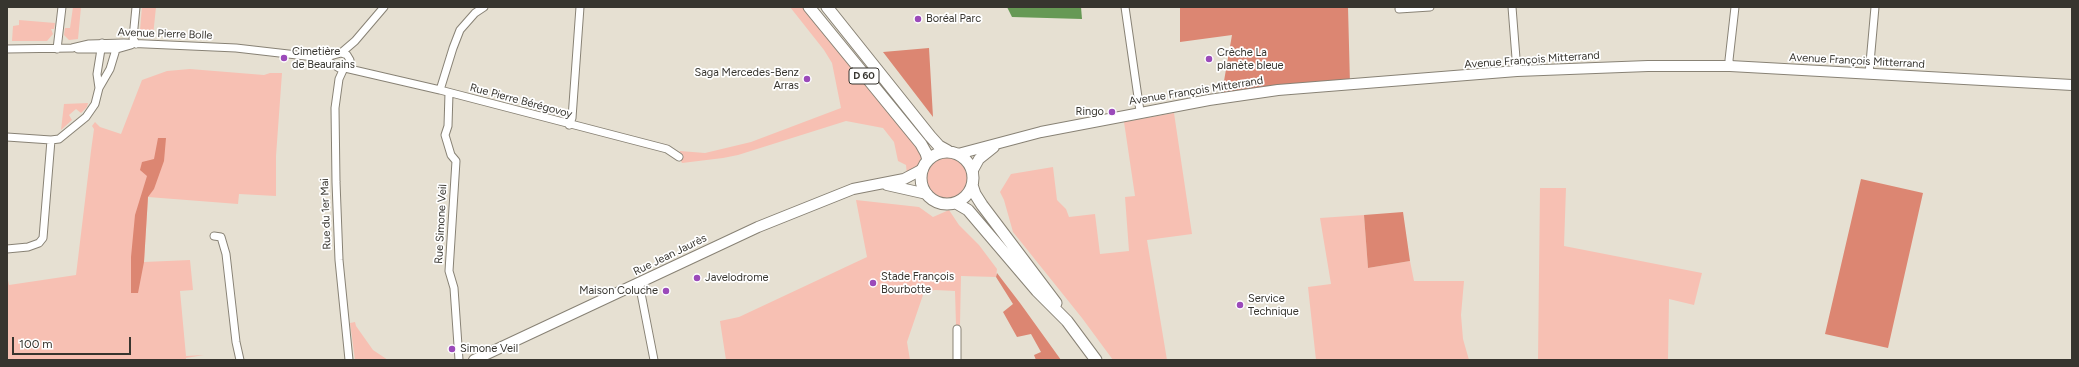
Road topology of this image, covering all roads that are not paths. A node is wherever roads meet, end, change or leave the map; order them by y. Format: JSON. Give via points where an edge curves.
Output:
{"nodes":[{"id":1,"x":62,"y":7,"type":"edge"},
{"id":2,"x":136,"y":7,"type":"edge"},
{"id":3,"x":384,"y":7,"type":"edge"},
{"id":4,"x":484,"y":7,"type":"edge"},
{"id":5,"x":580,"y":7,"type":"edge"},
{"id":6,"x":809,"y":7,"type":"edge"},
{"id":7,"x":826,"y":7,"type":"edge"},
{"id":8,"x":831,"y":7,"type":"edge"},
{"id":9,"x":1125,"y":7,"type":"edge"},
{"id":10,"x":1430,"y":7,"type":"edge"},
{"id":11,"x":1512,"y":7,"type":"edge"},
{"id":12,"x":1735,"y":7,"type":"edge"},
{"id":13,"x":1875,"y":7,"type":"edge"},
{"id":14,"x":1400,"y":9,"type":"dead end"},
{"id":15,"x":839,"y":21,"type":"junction"},
{"id":16,"x":355,"y":41,"type":"junction"},
{"id":17,"x":134,"y":44,"type":"junction"},
{"id":18,"x":102,"y":46,"type":"junction"},
{"id":19,"x":116,"y":46,"type":"junction"},
{"id":20,"x":7,"y":49,"type":"edge"},
{"id":21,"x":57,"y":49,"type":"junction"},
{"id":22,"x":339,"y":54,"type":"junction"},
{"id":23,"x":323,"y":58,"type":"junction"},
{"id":24,"x":350,"y":59,"type":"junction"},
{"id":25,"x":336,"y":65,"type":"junction"},
{"id":26,"x":1730,"y":66,"type":"junction"},
{"id":27,"x":345,"y":68,"type":"junction"},
{"id":28,"x":357,"y":69,"type":"junction"},
{"id":29,"x":1516,"y":72,"type":"junction"},
{"id":30,"x":1869,"y":74,"type":"junction"},
{"id":31,"x":2072,"y":85,"type":"edge"},
{"id":32,"x":99,"y":88,"type":"junction"},
{"id":33,"x":440,"y":90,"type":"junction"},
{"id":34,"x":448,"y":93,"type":"junction"},
{"id":35,"x":1140,"y":111,"type":"junction"},
{"id":36,"x":569,"y":125,"type":"junction"},
{"id":37,"x":7,"y":137,"type":"edge"},
{"id":38,"x":51,"y":140,"type":"junction"},
{"id":39,"x":998,"y":144,"type":"junction"},
{"id":40,"x":953,"y":152,"type":"junction"},
{"id":41,"x":679,"y":158,"type":"dead end"},
{"id":42,"x":925,"y":164,"type":"junction"},
{"id":43,"x":972,"y":170,"type":"junction"},
{"id":44,"x":881,"y":184,"type":"junction"},
{"id":45,"x":972,"y":185,"type":"junction"},
{"id":46,"x":927,"y":194,"type":"junction"},
{"id":47,"x":956,"y":203,"type":"junction"},
{"id":48,"x":214,"y":236,"type":"dead end"},
{"id":49,"x":7,"y":250,"type":"edge"},
{"id":50,"x":639,"y":283,"type":"junction"},
{"id":51,"x":1067,"y":321,"type":"junction"},
{"id":52,"x":957,"y":329,"type":"dead end"},
{"id":53,"x":240,"y":360,"type":"edge"},
{"id":54,"x":349,"y":360,"type":"edge"},
{"id":55,"x":458,"y":360,"type":"edge"},
{"id":56,"x":474,"y":360,"type":"edge"},
{"id":57,"x":654,"y":360,"type":"edge"},
{"id":58,"x":957,"y":360,"type":"edge"},
{"id":59,"x":1096,"y":360,"type":"edge"}],
"edges":[{"from":1,"to":21,"type":"street"},
{"from":2,"to":17,"type":"street"},
{"from":3,"to":16,"type":"street"},
{"from":4,"to":33,"type":"street","via":[[460,30]]},
{"from":5,"to":36,"type":"street","via":[[572,118]]},
{"from":6,"to":42,"type":"main road","number":"D 60","via":[[921,144],[926,153]]},
{"from":7,"to":15,"type":"main road","number":"D 60"},
{"from":8,"to":15,"type":"main road"},
{"from":9,"to":35,"type":"street"},
{"from":10,"to":14,"type":"street"},
{"from":11,"to":29,"type":"street"},
{"from":12,"to":26,"type":"street"},
{"from":13,"to":30,"type":"street"},
{"from":15,"to":40,"type":"main road","number":"D 60","via":[[930,136],[939,146]]},
{"from":16,"to":22,"type":"street"},
{"from":16,"to":24,"type":"street","name":"Rue du 1er Mai"},
{"from":17,"to":19,"type":"street","name":"Avenue Pierre Bolle"},
{"from":17,"to":23,"type":"street","name":"Avenue Pierre Bolle","via":[[236,48]]},
{"from":18,"to":19,"type":"street","name":"Avenue Pierre Bolle"},
{"from":18,"to":21,"type":"street","name":"Avenue Pierre Bolle"},
{"from":18,"to":32,"type":"street","via":[[97,74]]},
{"from":19,"to":32,"type":"street","via":[[110,69]]},
{"from":20,"to":21,"type":"street","name":"Avenue Pierre Bolle"},
{"from":22,"to":23,"type":"street","name":"Avenue Pierre Bolle"},
{"from":22,"to":24,"type":"street"},
{"from":22,"to":25,"type":"street","via":[[335,60]]},
{"from":23,"to":25,"type":"street","name":"Avenue Pierre Bolle"},
{"from":24,"to":27,"type":"street","name":"Rue du 1er Mai"},
{"from":24,"to":28,"type":"street"},
{"from":25,"to":27,"type":"street","name":"Avenue Pierre Bolle"},
{"from":26,"to":29,"type":"main road","name":"Avenue François Mitterrand","via":[[1648,66]]},
{"from":26,"to":30,"type":"main road","name":"Avenue François Mitterrand"},
{"from":27,"to":28,"type":"street","name":"Rue Pierre Bérégovoy"},
{"from":27,"to":54,"type":"street","name":"Rue du 1er Mai","via":[[339,78],[335,108],[336,182],[339,260]]},
{"from":28,"to":33,"type":"street","name":"Rue Pierre Bérégovoy"},
{"from":29,"to":35,"type":"main road","name":"Avenue François Mitterrand","via":[[1278,90]]},
{"from":30,"to":31,"type":"main road","name":"Avenue François Mitterrand"},
{"from":32,"to":38,"type":"street","via":[[95,104],[86,117],[59,138]]},
{"from":33,"to":34,"type":"street","name":"Rue Pierre Bérégovoy"},
{"from":34,"to":36,"type":"street","name":"Rue Pierre Bérégovoy"},
{"from":34,"to":55,"type":"street","name":"Rue Simone Veil","via":[[448,126],[445,135],[451,155],[456,160],[449,271],[454,288]]},
{"from":35,"to":39,"type":"main road","name":"Avenue François Mitterrand"},
{"from":36,"to":41,"type":"street","name":"Rue Pierre Bérégovoy","via":[[667,150]]},
{"from":37,"to":38,"type":"street"},
{"from":38,"to":49,"type":"street","via":[[43,238],[39,243],[28,247]]},
{"from":39,"to":40,"type":"main road","name":"Avenue François Mitterrand"},
{"from":39,"to":43,"type":"main road","via":[[979,159]]},
{"from":40,"to":42,"type":"main road","via":[[938,153]]},
{"from":40,"to":43,"type":"main road","via":[[966,159]]},
{"from":42,"to":44,"type":"main road","name":"Rue Jean Jaurès","via":[[904,179]]},
{"from":42,"to":46,"type":"main road","via":[[921,179]]},
{"from":43,"to":45,"type":"main road"},
{"from":44,"to":46,"type":"main road"},
{"from":44,"to":50,"type":"main road","name":"Rue Jean Jaurès","via":[[853,189],[802,208],[708,249]]},
{"from":45,"to":47,"type":"main road","via":[[966,196]]},
{"from":45,"to":51,"type":"main road","via":[[982,205],[1052,296]]},
{"from":46,"to":47,"type":"main road","via":[[940,203]]},
{"from":47,"to":51,"type":"main road","via":[[968,210],[1037,291]]},
{"from":48,"to":53,"type":"street","via":[[221,237],[226,254]]},
{"from":50,"to":56,"type":"main road","name":"Rue Jean Jaurès"},
{"from":50,"to":57,"type":"street"},
{"from":51,"to":59,"type":"main road"},
{"from":52,"to":58,"type":"street"}]}
